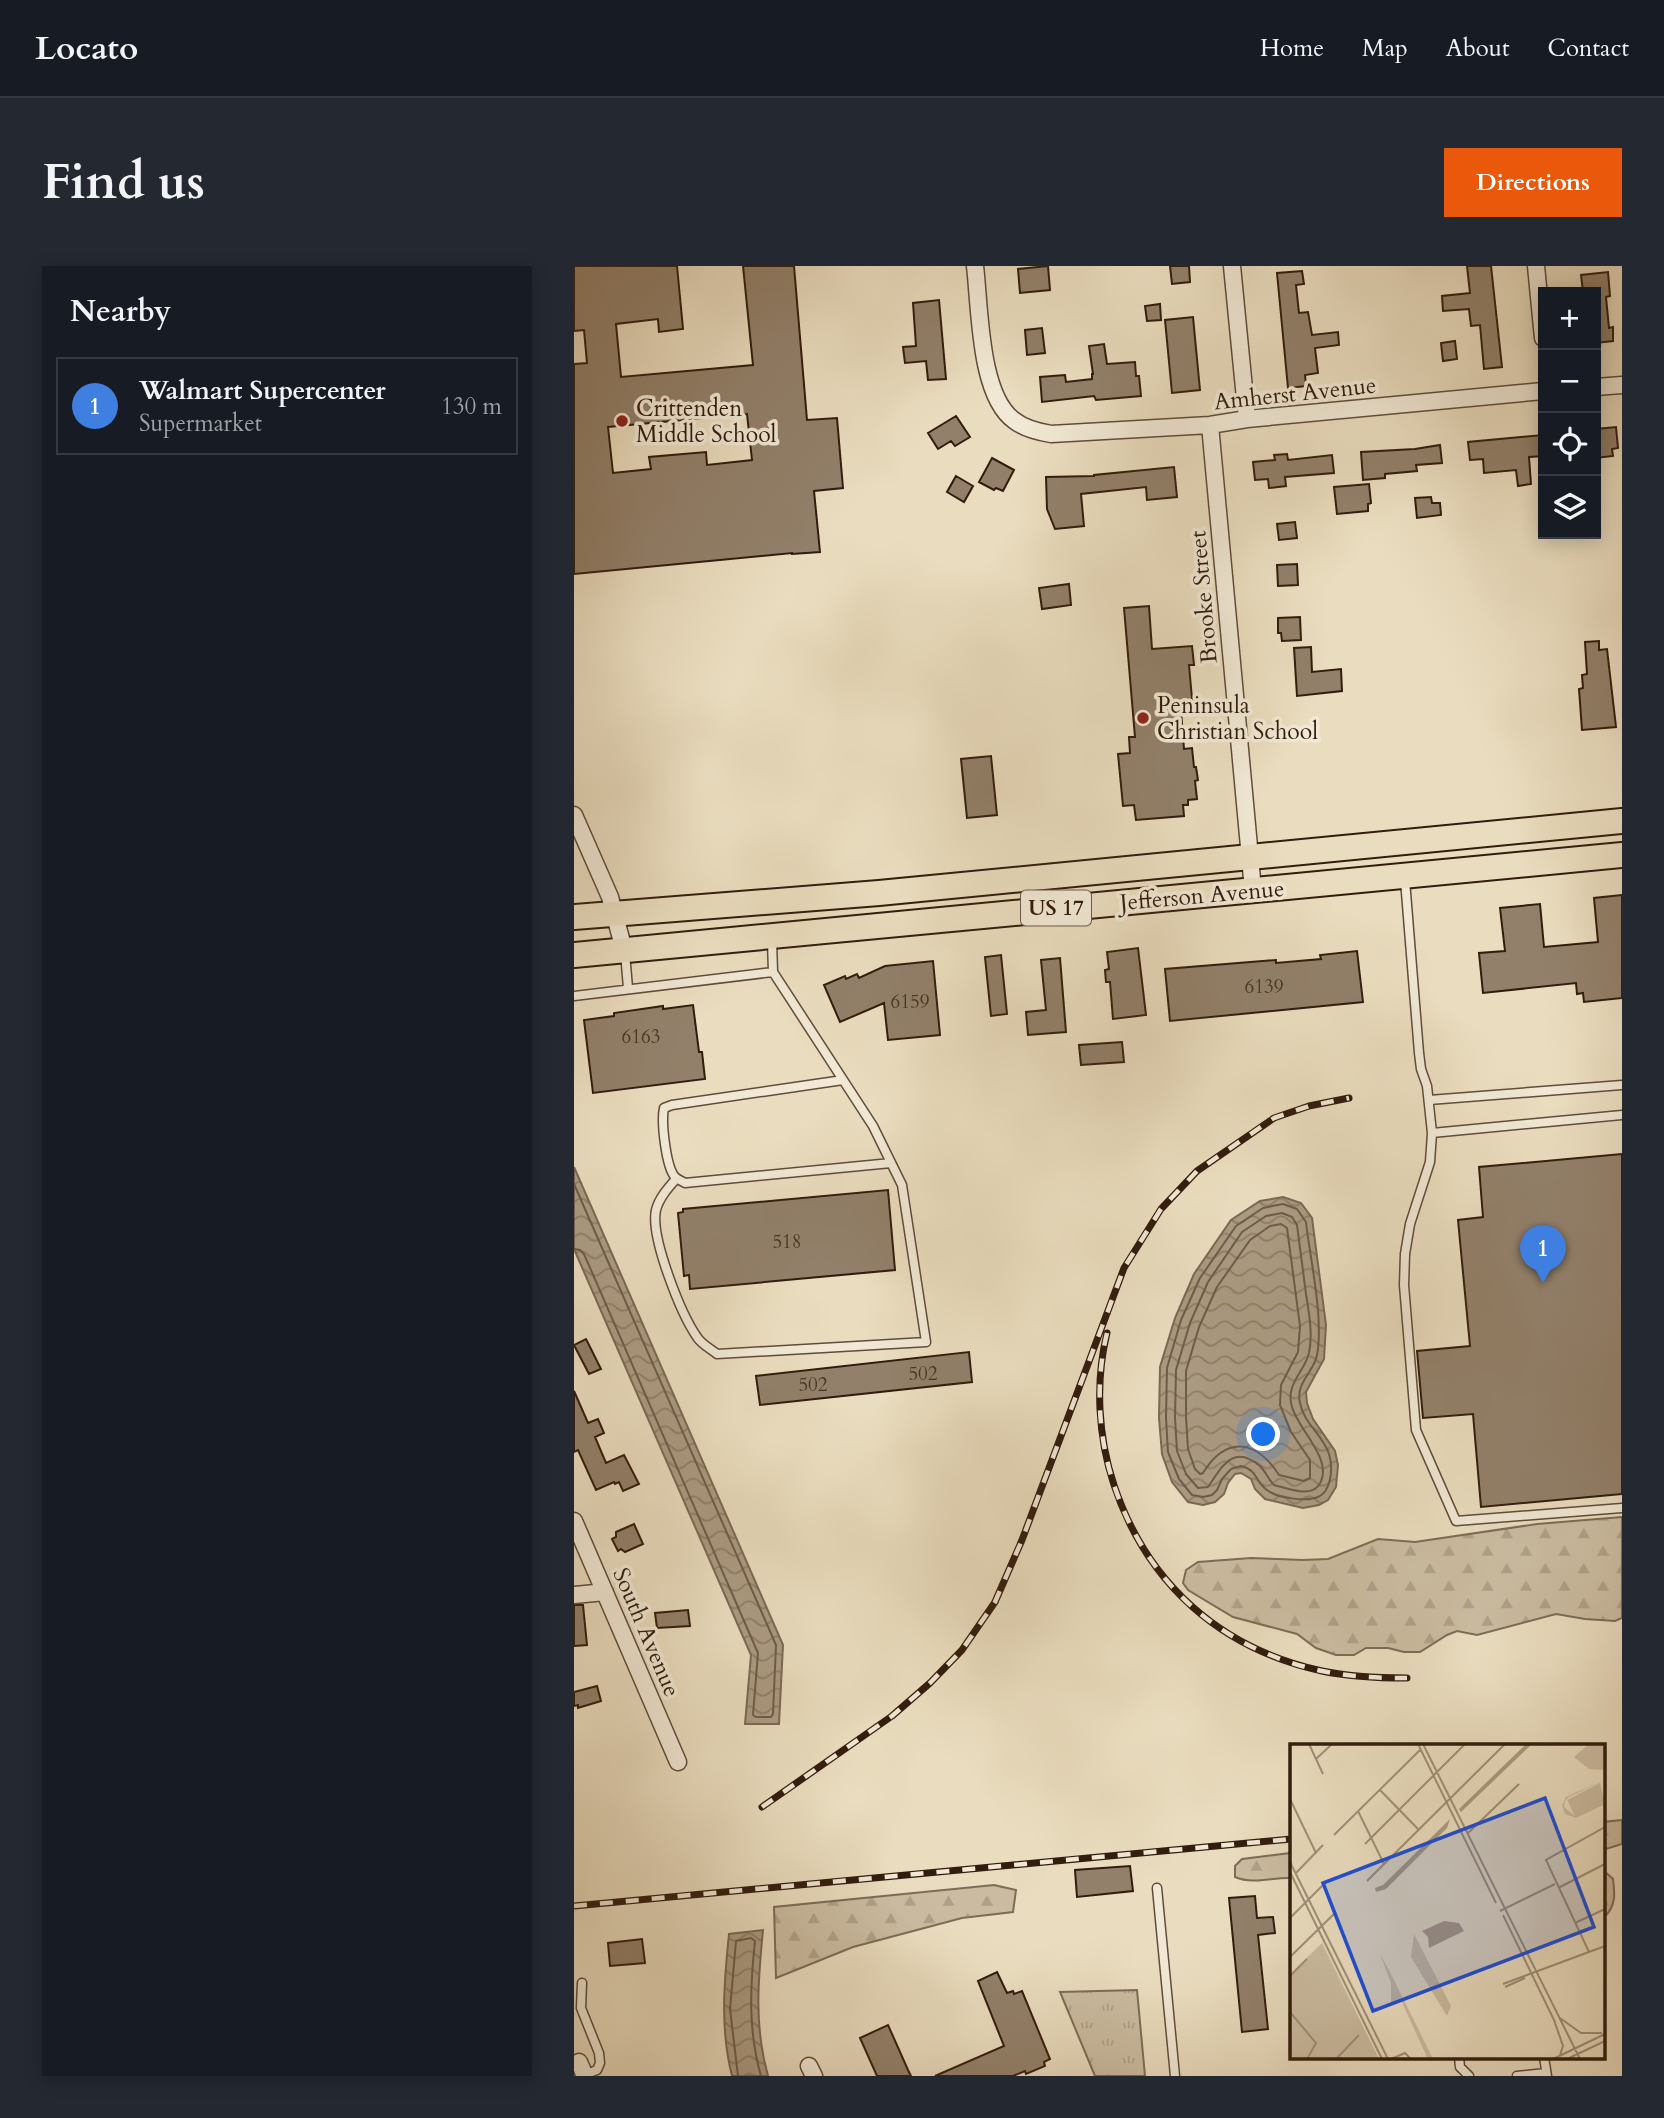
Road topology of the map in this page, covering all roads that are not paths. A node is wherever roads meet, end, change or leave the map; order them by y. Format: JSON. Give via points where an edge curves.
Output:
{"nodes":[{"id":1,"x":975,"y":266,"type":"edge"},
{"id":2,"x":1232,"y":266,"type":"edge"},
{"id":3,"x":1536,"y":266,"type":"edge"},
{"id":4,"x":1538,"y":287,"type":"edge"},
{"id":5,"x":1622,"y":385,"type":"edge"},
{"id":6,"x":1601,"y":387,"type":"edge"},
{"id":7,"x":1538,"y":391,"type":"edge"},
{"id":8,"x":1247,"y":419,"type":"junction"},
{"id":9,"x":1210,"y":425,"type":"junction"},
{"id":10,"x":574,"y":815,"type":"edge"},
{"id":11,"x":1622,"y":821,"type":"edge"},
{"id":12,"x":1622,"y":855,"type":"edge"},
{"id":13,"x":1250,"y":858,"type":"junction"},
{"id":14,"x":1404,"y":876,"type":"junction"},
{"id":15,"x":1253,"y":890,"type":"junction"},
{"id":16,"x":615,"y":913,"type":"junction"},
{"id":17,"x":574,"y":917,"type":"edge"},
{"id":18,"x":771,"y":935,"type":"junction"},
{"id":19,"x":624,"y":950,"type":"junction"},
{"id":20,"x":574,"y":955,"type":"edge"},
{"id":21,"x":773,"y":972,"type":"junction"},
{"id":22,"x":628,"y":988,"type":"junction"},
{"id":23,"x":574,"y":996,"type":"edge"},
{"id":24,"x":843,"y":1080,"type":"junction"},
{"id":25,"x":1622,"y":1084,"type":"edge"},
{"id":26,"x":1429,"y":1100,"type":"junction"},
{"id":27,"x":1622,"y":1115,"type":"edge"},
{"id":28,"x":1433,"y":1133,"type":"junction"},
{"id":29,"x":891,"y":1163,"type":"junction"},
{"id":30,"x":676,"y":1179,"type":"junction"},
{"id":31,"x":1622,"y":1508,"type":"edge"},
{"id":32,"x":574,"y":1521,"type":"edge"},
{"id":33,"x":605,"y":1592,"type":"junction"},
{"id":34,"x":574,"y":1595,"type":"edge"},
{"id":35,"x":678,"y":1762,"type":"dead end"},
{"id":36,"x":1157,"y":1888,"type":"dead end"},
{"id":37,"x":582,"y":1983,"type":"dead end"},
{"id":38,"x":1459,"y":2058,"type":"edge"},
{"id":39,"x":583,"y":2072,"type":"edge"},
{"id":40,"x":1547,"y":2075,"type":"edge"},
{"id":41,"x":1175,"y":2076,"type":"edge"},
{"id":42,"x":1469,"y":2076,"type":"edge"},
{"id":43,"x":1517,"y":2076,"type":"edge"}],
"edges":[{"from":1,"to":9,"type":"street","name":"Amherst Avenue","via":[[985,366],[998,402],[1015,422],[1051,434]]},
{"from":2,"to":8,"type":"street"},
{"from":3,"to":4,"type":"street"},
{"from":5,"to":6,"type":"street"},
{"from":7,"to":8,"type":"street","name":"Amherst Avenue"},
{"from":8,"to":9,"type":"street","name":"Amherst Avenue"},
{"from":9,"to":13,"type":"street","name":"Brooke Street"},
{"from":10,"to":16,"type":"street"},
{"from":11,"to":13,"type":"main road","name":"Jefferson Avenue","number":"US 17"},
{"from":12,"to":14,"type":"main road","name":"Jefferson Avenue","number":"US 17"},
{"from":13,"to":15,"type":"street","name":"Brooke Street"},
{"from":13,"to":16,"type":"main road","name":"Jefferson Avenue","number":"US 17"},
{"from":14,"to":15,"type":"main road","name":"Jefferson Avenue","number":"US 17"},
{"from":14,"to":26,"type":"lane","via":[[1419,1053]]},
{"from":15,"to":18,"type":"main road","name":"Jefferson Avenue","number":"US 17"},
{"from":16,"to":17,"type":"main road","name":"Jefferson Avenue","number":"US 17"},
{"from":16,"to":19,"type":"street"},
{"from":18,"to":19,"type":"main road","name":"Jefferson Avenue","number":"US 17"},
{"from":18,"to":21,"type":"lane"},
{"from":19,"to":20,"type":"main road","name":"Jefferson Avenue","number":"US 17"},
{"from":19,"to":22,"type":"lane"},
{"from":21,"to":22,"type":"lane"},
{"from":21,"to":24,"type":"lane"},
{"from":22,"to":23,"type":"lane"},
{"from":24,"to":29,"type":"lane"},
{"from":24,"to":30,"type":"lane","via":[[664,1108],[670,1169]]},
{"from":25,"to":26,"type":"lane"},
{"from":26,"to":28,"type":"lane"},
{"from":27,"to":28,"type":"lane"},
{"from":28,"to":31,"type":"lane","via":[[1430,1162],[1410,1224],[1404,1285],[1416,1430],[1456,1521]]},
{"from":29,"to":30,"type":"lane","via":[[685,1182]]},
{"from":29,"to":30,"type":"lane","via":[[902,1185],[926,1342],[717,1354],[698,1339],[674,1294],[656,1231],[656,1210]]},
{"from":32,"to":33,"type":"street","name":"South Avenue"},
{"from":33,"to":34,"type":"street"},
{"from":33,"to":35,"type":"street","name":"South Avenue"},
{"from":36,"to":41,"type":"lane"},
{"from":37,"to":39,"type":"lane","via":[[581,2008],[600,2058],[597,2070]]},
{"from":38,"to":42,"type":"lane","via":[[1460,2067]]},
{"from":40,"to":43,"type":"lane"}]}
